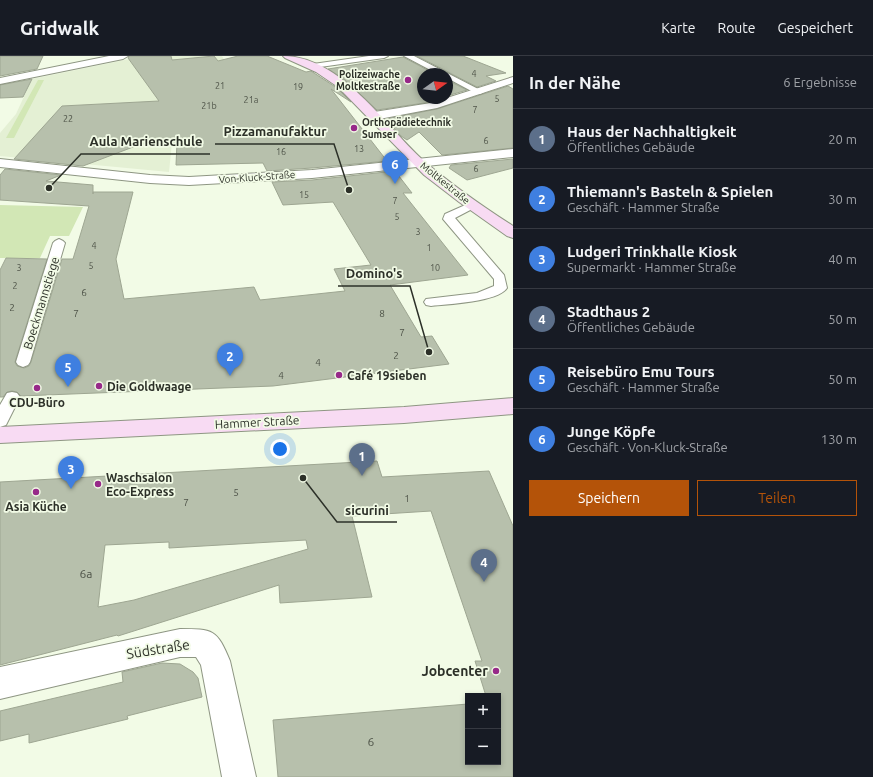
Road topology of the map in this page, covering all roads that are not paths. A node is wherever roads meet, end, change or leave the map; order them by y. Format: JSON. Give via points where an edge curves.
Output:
{"nodes":[{"id":1,"x":123,"y":56,"type":"edge"},
{"id":2,"x":288,"y":56,"type":"edge"},
{"id":3,"x":384,"y":56,"type":"edge"},
{"id":4,"x":408,"y":56,"type":"edge"},
{"id":5,"x":34,"y":62,"type":"dead end"},
{"id":6,"x":312,"y":66,"type":"junction"},
{"id":7,"x":432,"y":68,"type":"edge"},
{"id":8,"x":29,"y":75,"type":"junction"},
{"id":9,"x":453,"y":78,"type":"edge"},
{"id":10,"x":513,"y":80,"type":"edge"},
{"id":11,"x":0,"y":81,"type":"edge"},
{"id":12,"x":480,"y":92,"type":"junction"},
{"id":13,"x":374,"y":116,"type":"junction"},
{"id":14,"x":513,"y":153,"type":"edge"},
{"id":15,"x":418,"y":162,"type":"junction"},
{"id":16,"x":0,"y":163,"type":"edge"},
{"id":17,"x":472,"y":205,"type":"junction"},
{"id":18,"x":513,"y":233,"type":"edge"},
{"id":19,"x":59,"y":243,"type":"dead end"},
{"id":20,"x":431,"y":302,"type":"dead end"},
{"id":21,"x":22,"y":362,"type":"dead end"},
{"id":22,"x":12,"y":397,"type":"dead end"},
{"id":23,"x":513,"y":406,"type":"edge"},
{"id":24,"x":0,"y":421,"type":"edge"},
{"id":25,"x":0,"y":435,"type":"edge"},
{"id":26,"x":0,"y":683,"type":"edge"},
{"id":27,"x":239,"y":777,"type":"edge"}],
"edges":[{"from":1,"to":8,"type":"street"},
{"from":2,"to":6,"type":"main road","name":"Moltkestraße"},
{"from":3,"to":6,"type":"lane"},
{"from":4,"to":7,"type":"lane"},
{"from":5,"to":8,"type":"street"},
{"from":6,"to":13,"type":"main road","name":"Moltkestraße","via":[[334,79]]},
{"from":8,"to":11,"type":"street"},
{"from":9,"to":12,"type":"lane"},
{"from":10,"to":12,"type":"street"},
{"from":12,"to":13,"type":"street","via":[[432,106]]},
{"from":13,"to":15,"type":"main road","name":"Moltkestraße"},
{"from":14,"to":15,"type":"street","name":"Von-Kluck-Straße"},
{"from":15,"to":16,"type":"street","name":"Von-Kluck-Straße","via":[[297,175],[189,181]]},
{"from":15,"to":17,"type":"main road","name":"Moltkestraße"},
{"from":17,"to":18,"type":"main road","name":"Moltkestraße"},
{"from":17,"to":20,"type":"lane","via":[[453,213],[449,219],[500,278],[501,288],[489,294]]},
{"from":19,"to":21,"type":"lane","name":"Boeckmannstiege"},
{"from":22,"to":24,"type":"lane"},
{"from":23,"to":25,"type":"main road","name":"Hammer Straße","via":[[404,415]]},
{"from":26,"to":27,"type":"street","name":"Südstraße","via":[[180,643],[204,643],[215,661]]}]}
